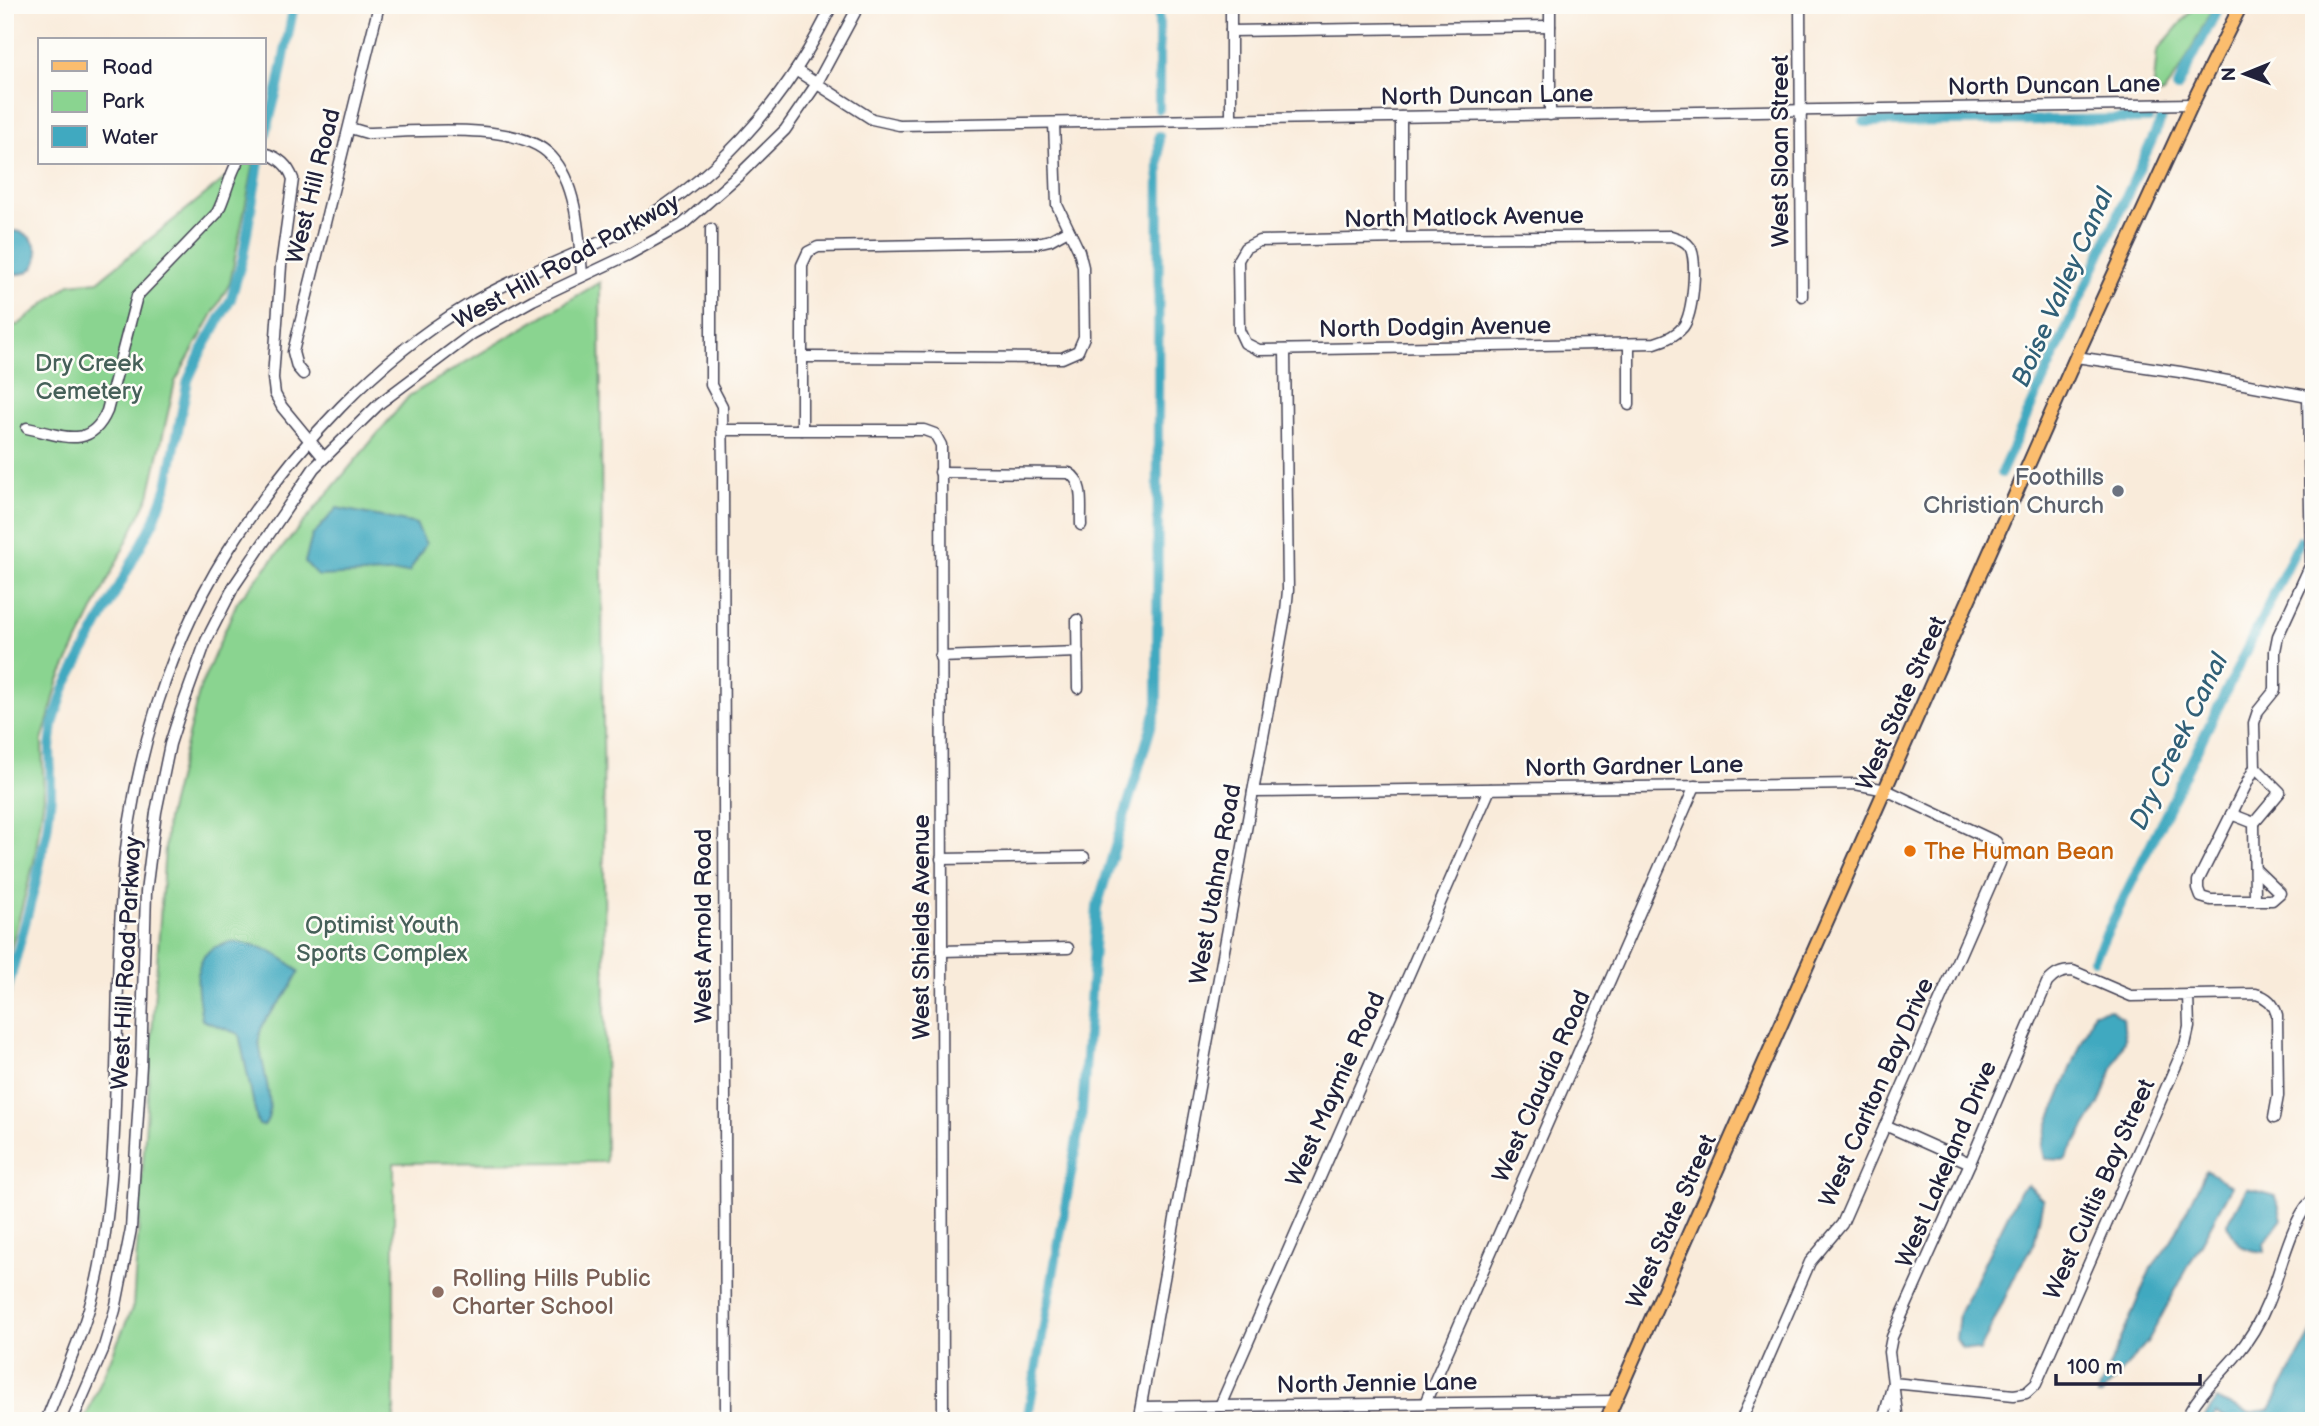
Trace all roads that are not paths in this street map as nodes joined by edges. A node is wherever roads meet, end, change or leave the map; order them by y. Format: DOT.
graph roads {
  1 [pos="379,5"];
  2 [pos="832,5"];
  3 [pos="859,5"];
  4 [pos="1231,5"];
  5 [pos="1550,5"];
  6 [pos="1800,5"];
  7 [pos="2241,5"];
  8 [pos="1550,26"];
  9 [pos="1231,31"];
  10 [pos="797,71"];
  11 [pos="816,85"];
  12 [pos="2192,104"];
  13 [pos="1800,111"];
  14 [pos="1550,115"];
  15 [pos="1401,117"];
  16 [pos="1231,120"];
  17 [pos="1054,123"];
  18 [pos="350,128"];
  19 [pos="266,154"];
  20 [pos="236,164"];
  21 [pos="711,229"];
  22 [pos="1068,230"];
  23 [pos="1401,238"];
  24 [pos="1684,241"];
  25 [pos="580,250"];
  26 [pos="582,275"];
  27 [pos="1802,296"];
  28 [pos="1245,343"];
  29 [pos="1629,345"];
  30 [pos="1285,350"];
  31 [pos="802,357"];
  32 [pos="2076,357"];
  33 [pos="303,374"];
  34 [pos="2311,397"];
  35 [pos="1629,405"];
  36 [pos="27,428"];
  37 [pos="722,430"];
  38 [pos="802,430"];
  39 [pos="309,440"];
  40 [pos="324,458"];
  41 [pos="940,472"];
  42 [pos="1081,525"];
  43 [pos="1077,620"];
  44 [pos="1078,652"];
  45 [pos="940,657"];
  46 [pos="1078,688"];
  47 [pos="2255,767"];
  48 [pos="1695,786"];
  49 [pos="1490,789"];
  50 [pos="1886,790"];
  51 [pos="1253,792"];
  52 [pos="2231,814"];
  53 [pos="2254,823"];
  54 [pos="2000,849"];
  55 [pos="1084,857"];
  56 [pos="941,859"];
  57 [pos="2255,869"];
  58 [pos="2255,899"];
  59 [pos="1068,948"];
  60 [pos="942,951"];
  61 [pos="2188,995"];
  62 [pos="2274,1118"];
  63 [pos="1885,1125"];
  64 [pos="1970,1163"];
  65 [pos="2314,1199"];
  66 [pos="1893,1383"];
  67 [pos="1615,1401"];
  68 [pos="1425,1403"];
  69 [pos="1220,1406"];
  70 [pos="1140,1407"];
  71 [pos="46,1421"];
  72 [pos="72,1421"];
  73 [pos="726,1421"];
  74 [pos="943,1421"];
  75 [pos="1138,1421"];
  76 [pos="1606,1421"];
  77 [pos="1741,1421"];
  78 [pos="1884,1421"];
  79 [pos="1898,1421"];
  80 [pos="2185,1421"];
  1 -- 18 [label="street, West Hill Road"];
  2 -- 10 [label="street, West Hill Road Parkway"];
  3 -- 11 [label="street, West Hill Road Parkway"];
  4 -- 9 [label="street"];
  5 -- 8 [label="street"];
  6 -- 13 [label="street, West Sloan Street"];
  7 -- 12 [label="main road, West State Street"];
  8 -- 9 [label="street"];
  8 -- 14 [label="street"];
  9 -- 16 [label="street"];
  10 -- 11 [label="street, North Duncan Lane"];
  10 -- 25 [label="street, West Hill Road Parkway"];
  11 -- 17 [label="street, North Duncan Lane"];
  11 -- 26 [label="street, West Hill Road Parkway"];
  12 -- 13 [label="street, North Duncan Lane"];
  12 -- 32 [label="main road, West State Street"];
  13 -- 14 [label="street, North Duncan Lane"];
  13 -- 27 [label="street, West Sloan Street"];
  14 -- 15 [label="street, North Duncan Lane"];
  15 -- 16 [label="street, North Duncan Lane"];
  15 -- 23 [label="street"];
  16 -- 17 [label="street, North Duncan Lane"];
  17 -- 22 [label="street"];
  18 -- 25 [label="street"];
  18 -- 33 [label="street, West Hill Road"];
  19 -- 39 [label="street"];
  20 -- 36 [label="street"];
  21 -- 37 [label="street, West Arnold Road"];
  22 -- 31 [label="street"];
  22 -- 31 [label="street"];
  23 -- 24 [label="street, North Matlock Avenue"];
  23 -- 28 [label="street, North Matlock Avenue"];
  24 -- 29 [label="street, North Dodgin Avenue"];
  25 -- 26 [label="street"];
  25 -- 39 [label="street, West Hill Road Parkway"];
  26 -- 40 [label="street, West Hill Road Parkway"];
  28 -- 30 [label="street, North Dodgin Avenue"];
  29 -- 30 [label="street, North Dodgin Avenue"];
  29 -- 35 [label="street"];
  30 -- 51 [label="street, West Utahna Road"];
  31 -- 38 [label="street"];
  32 -- 34 [label="street"];
  32 -- 50 [label="main road, West State Street"];
  34 -- 47 [label="street"];
  37 -- 38 [label="street"];
  37 -- 73 [label="street, West Arnold Road"];
  38 -- 41 [label="street, West Shields Avenue"];
  39 -- 40 [label="street"];
  39 -- 71 [label="street, West Hill Road Parkway"];
  40 -- 72 [label="street, West Hill Road Parkway"];
  41 -- 42 [label="street"];
  41 -- 45 [label="street, West Shields Avenue"];
  43 -- 44 [label="street"];
  44 -- 45 [label="street"];
  44 -- 46 [label="street"];
  45 -- 56 [label="street, West Shields Avenue"];
  47 -- 52 [label="street"];
  47 -- 53 [label="street"];
  48 -- 49 [label="street, North Gardner Lane"];
  48 -- 50 [label="street, North Gardner Lane"];
  48 -- 68 [label="street, West Claudia Road"];
  49 -- 51 [label="street, North Gardner Lane"];
  49 -- 69 [label="street, West Maymie Road"];
  50 -- 54 [label="street, North Gardner Lane"];
  50 -- 67 [label="main road, West State Street"];
  51 -- 70 [label="street, West Utahna Road"];
  52 -- 53 [label="street"];
  52 -- 58 [label="street"];
  53 -- 57 [label="street"];
  54 -- 63 [label="street, West Carlton Bay Drive"];
  55 -- 56 [label="street"];
  56 -- 60 [label="street, West Shields Avenue"];
  57 -- 58 [label="street"];
  57 -- 58 [label="street"];
  59 -- 60 [label="street"];
  60 -- 74 [label="street, West Shields Avenue"];
  61 -- 62 [label="street"];
  61 -- 64 [label="street, West Lakeland Drive"];
  61 -- 66 [label="street, West Cultis Bay Street"];
  63 -- 64 [label="street"];
  63 -- 77 [label="street, West Carlton Bay Drive"];
  64 -- 66 [label="street, West Lakeland Drive"];
  65 -- 80 [label="street"];
  66 -- 78 [label="street, West Lakeland Drive"];
  66 -- 79 [label="street, West Lakeland Drive"];
  67 -- 68 [label="street, North Jennie Lane"];
  67 -- 76 [label="main road, West State Street"];
  68 -- 69 [label="street, North Jennie Lane"];
  69 -- 70 [label="street, North Jennie Lane"];
  70 -- 75 [label="street, West Utahna Road"];
}
